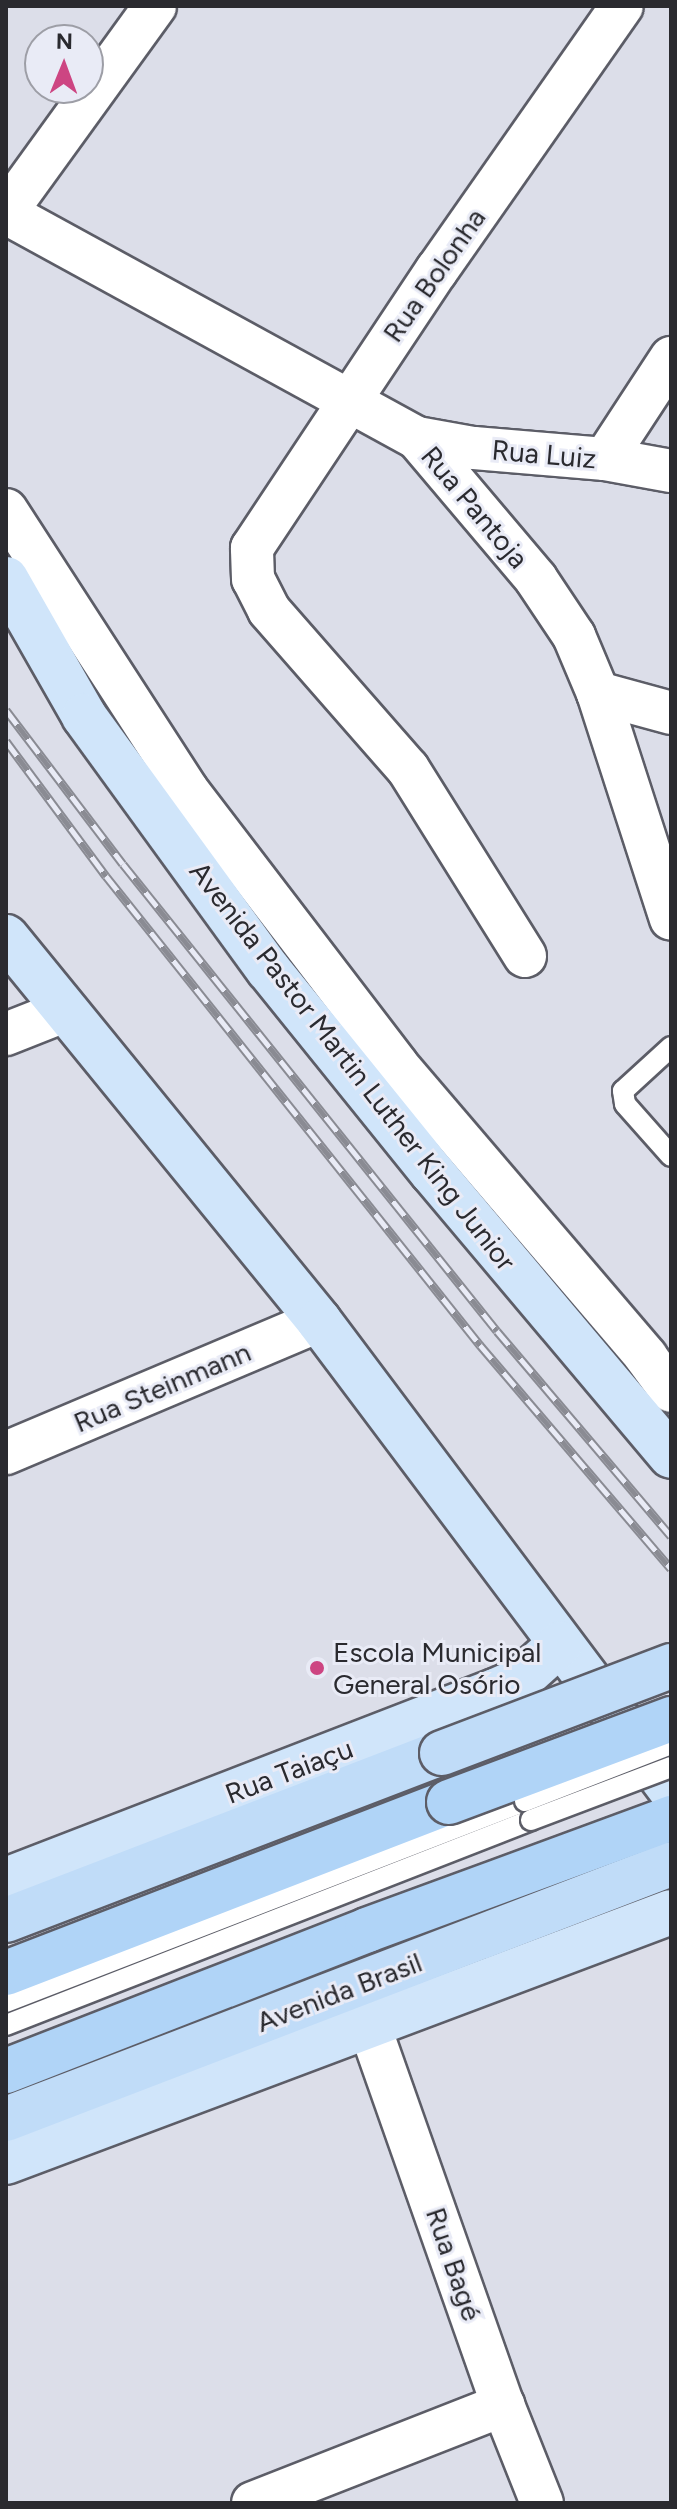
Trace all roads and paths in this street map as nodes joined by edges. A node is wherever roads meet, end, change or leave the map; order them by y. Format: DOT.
graph roads {
  1 [pos="155,6"];
  2 [pos="622,6"];
  3 [pos="6,213"];
  4 [pos="671,358"];
  5 [pos="347,402"];
  6 [pos="417,438"];
  7 [pos="605,459"];
  8 [pos="671,471"];
  9 [pos="6,510"];
  10 [pos="6,579"];
  11 [pos="598,693"];
  12 [pos="671,713"];
  13 [pos="671,919"];
  14 [pos="6,937"];
  15 [pos="525,956"];
  16 [pos="64,1011"];
  17 [pos="6,1034"];
  18 [pos="671,1047"];
  19 [pos="671,1156"];
  20 [pos="319,1321"];
  21 [pos="671,1391"];
  22 [pos="6,1453"];
  23 [pos="671,1456"];
  24 [pos="560,1644"];
  25 [pos="671,1666"];
  26 [pos="671,1719"];
  27 [pos="671,1744"];
  28 [pos="671,1767"];
  29 [pos="671,1790"];
  30 [pos="528,1810"];
  31 [pos="671,1818"];
  32 [pos="671,1864"];
  33 [pos="6,1880"];
  34 [pos="671,1912"];
  35 [pos="6,1920"];
  36 [pos="6,1973"];
  37 [pos="6,2002"];
  38 [pos="6,2025"];
  39 [pos="369,2025"];
  40 [pos="6,2071"];
  41 [pos="6,2119"];
  42 [pos="6,2162"];
  43 [pos="503,2405"];
  44 [pos="253,2503"];
  45 [pos="542,2503"];
  1 -- 3 [label="street"];
  2 -- 5 [label="street, Rua Bolonha"];
  3 -- 5 [label="street, Rua Pantoja"];
  4 -- 7 [label="street"];
  5 -- 6 [label="street, Rua Pantoja"];
  5 -- 15 [label="street, Rua Bolonha"];
  6 -- 7 [label="street, Rua Luiz"];
  6 -- 11 [label="street, Rua Pantoja"];
  7 -- 8 [label="street, Rua Luiz"];
  9 -- 21 [label="street"];
  10 -- 23 [label="main road, Avenida Pastor Martin Luther King Junior"];
  11 -- 12 [label="street"];
  11 -- 13 [label="street, Rua Pantoja"];
  14 -- 16 [label="main road"];
  16 -- 17 [label="street"];
  16 -- 20 [label="main road"];
  18 -- 19 [label="lane"];
  20 -- 22 [label="street, Rua Steinmann"];
  20 -- 24 [label="main road"];
  24 -- 29 [label="main road"];
  24 -- 33 [label="main road, Rua Taiaçu"];
  25 -- 35 [label="highway, bridge"];
  26 -- 36 [label="highway, bridge"];
  27 -- 30 [label="lane, bridge"];
  28 -- 30 [label="lane, bridge"];
  30 -- 37 [label="lane"];
  30 -- 38 [label="lane"];
  31 -- 40 [label="highway, Avenida Brasil"];
  32 -- 41 [label="highway, Avenida Brasil"];
  34 -- 39 [label="main road, Avenida Brasil"];
  39 -- 42 [label="main road, Avenida Brasil"];
  39 -- 43 [label="street, Rua Bagé"];
  43 -- 44 [label="street"];
  43 -- 45 [label="street, Rua Bagé"];
}
